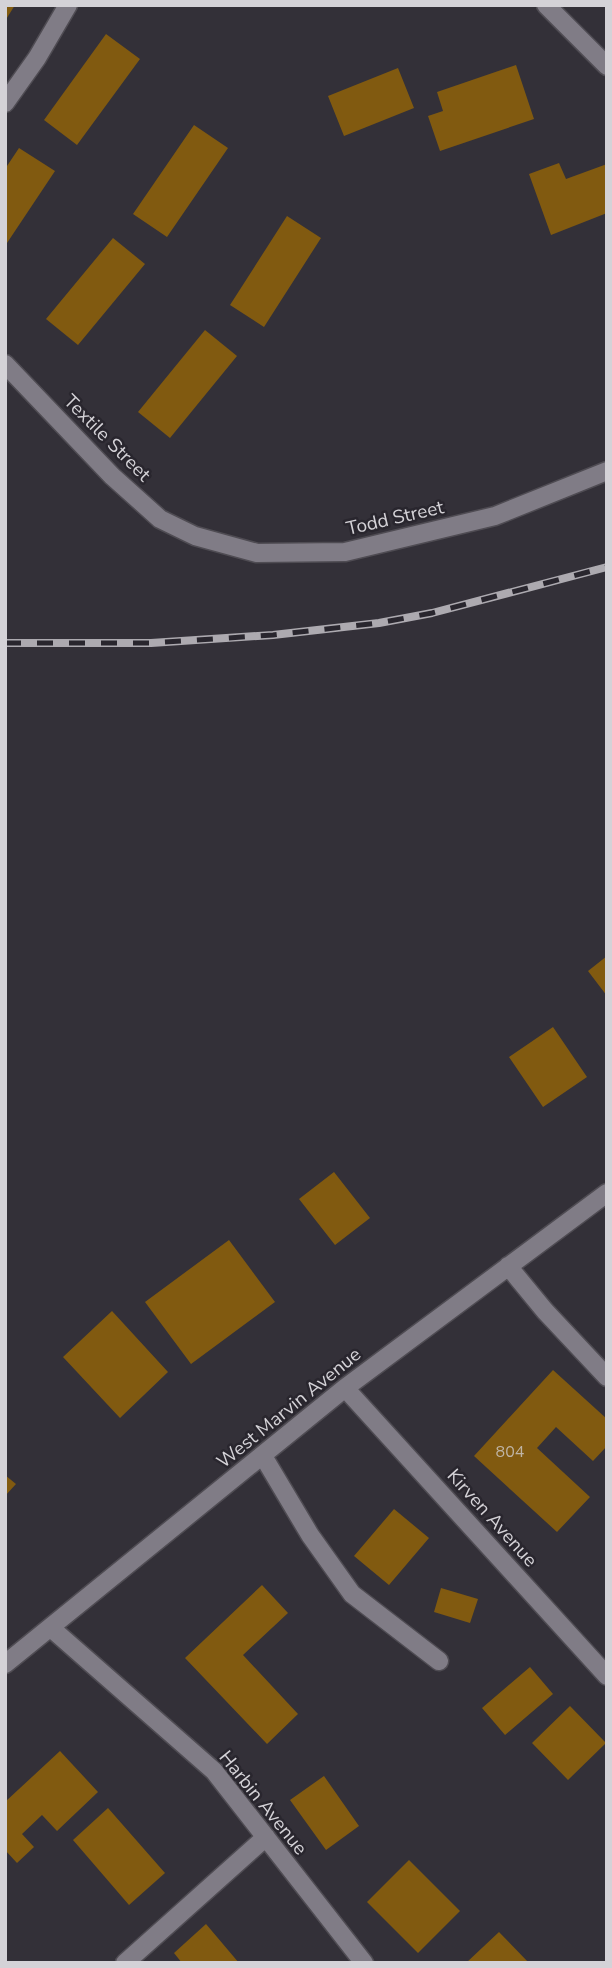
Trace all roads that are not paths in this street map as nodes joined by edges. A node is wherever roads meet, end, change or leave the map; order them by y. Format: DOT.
graph roads {
  1 [pos="68,5"];
  2 [pos="546,5"];
  3 [pos="607,66"];
  4 [pos="5,103"];
  5 [pos="5,364"];
  6 [pos="607,471"];
  7 [pos="187,533"];
  8 [pos="607,1193"];
  9 [pos="508,1266"];
  10 [pos="607,1377"];
  11 [pos="345,1388"];
  12 [pos="262,1456"];
  13 [pos="51,1628"];
  14 [pos="439,1661"];
  15 [pos="5,1664"];
  16 [pos="607,1676"];
  17 [pos="266,1837"];
  18 [pos="125,1963"];
  19 [pos="364,1963"];
  1 -- 4 [label="street"];
  2 -- 3 [label="street"];
  5 -- 7 [label="street, Textile Street"];
  6 -- 7 [label="street, Todd Street"];
  8 -- 9 [label="street, West Marvin Avenue"];
  9 -- 10 [label="street"];
  9 -- 11 [label="street, West Marvin Avenue"];
  11 -- 12 [label="street, West Marvin Avenue"];
  11 -- 16 [label="street, Kirven Avenue"];
  12 -- 13 [label="street, West Marvin Avenue"];
  12 -- 14 [label="street"];
  13 -- 15 [label="street, West Marvin Avenue"];
  13 -- 17 [label="street, Harbin Avenue"];
  17 -- 18 [label="street"];
  17 -- 19 [label="street, Harbin Avenue"];
}
